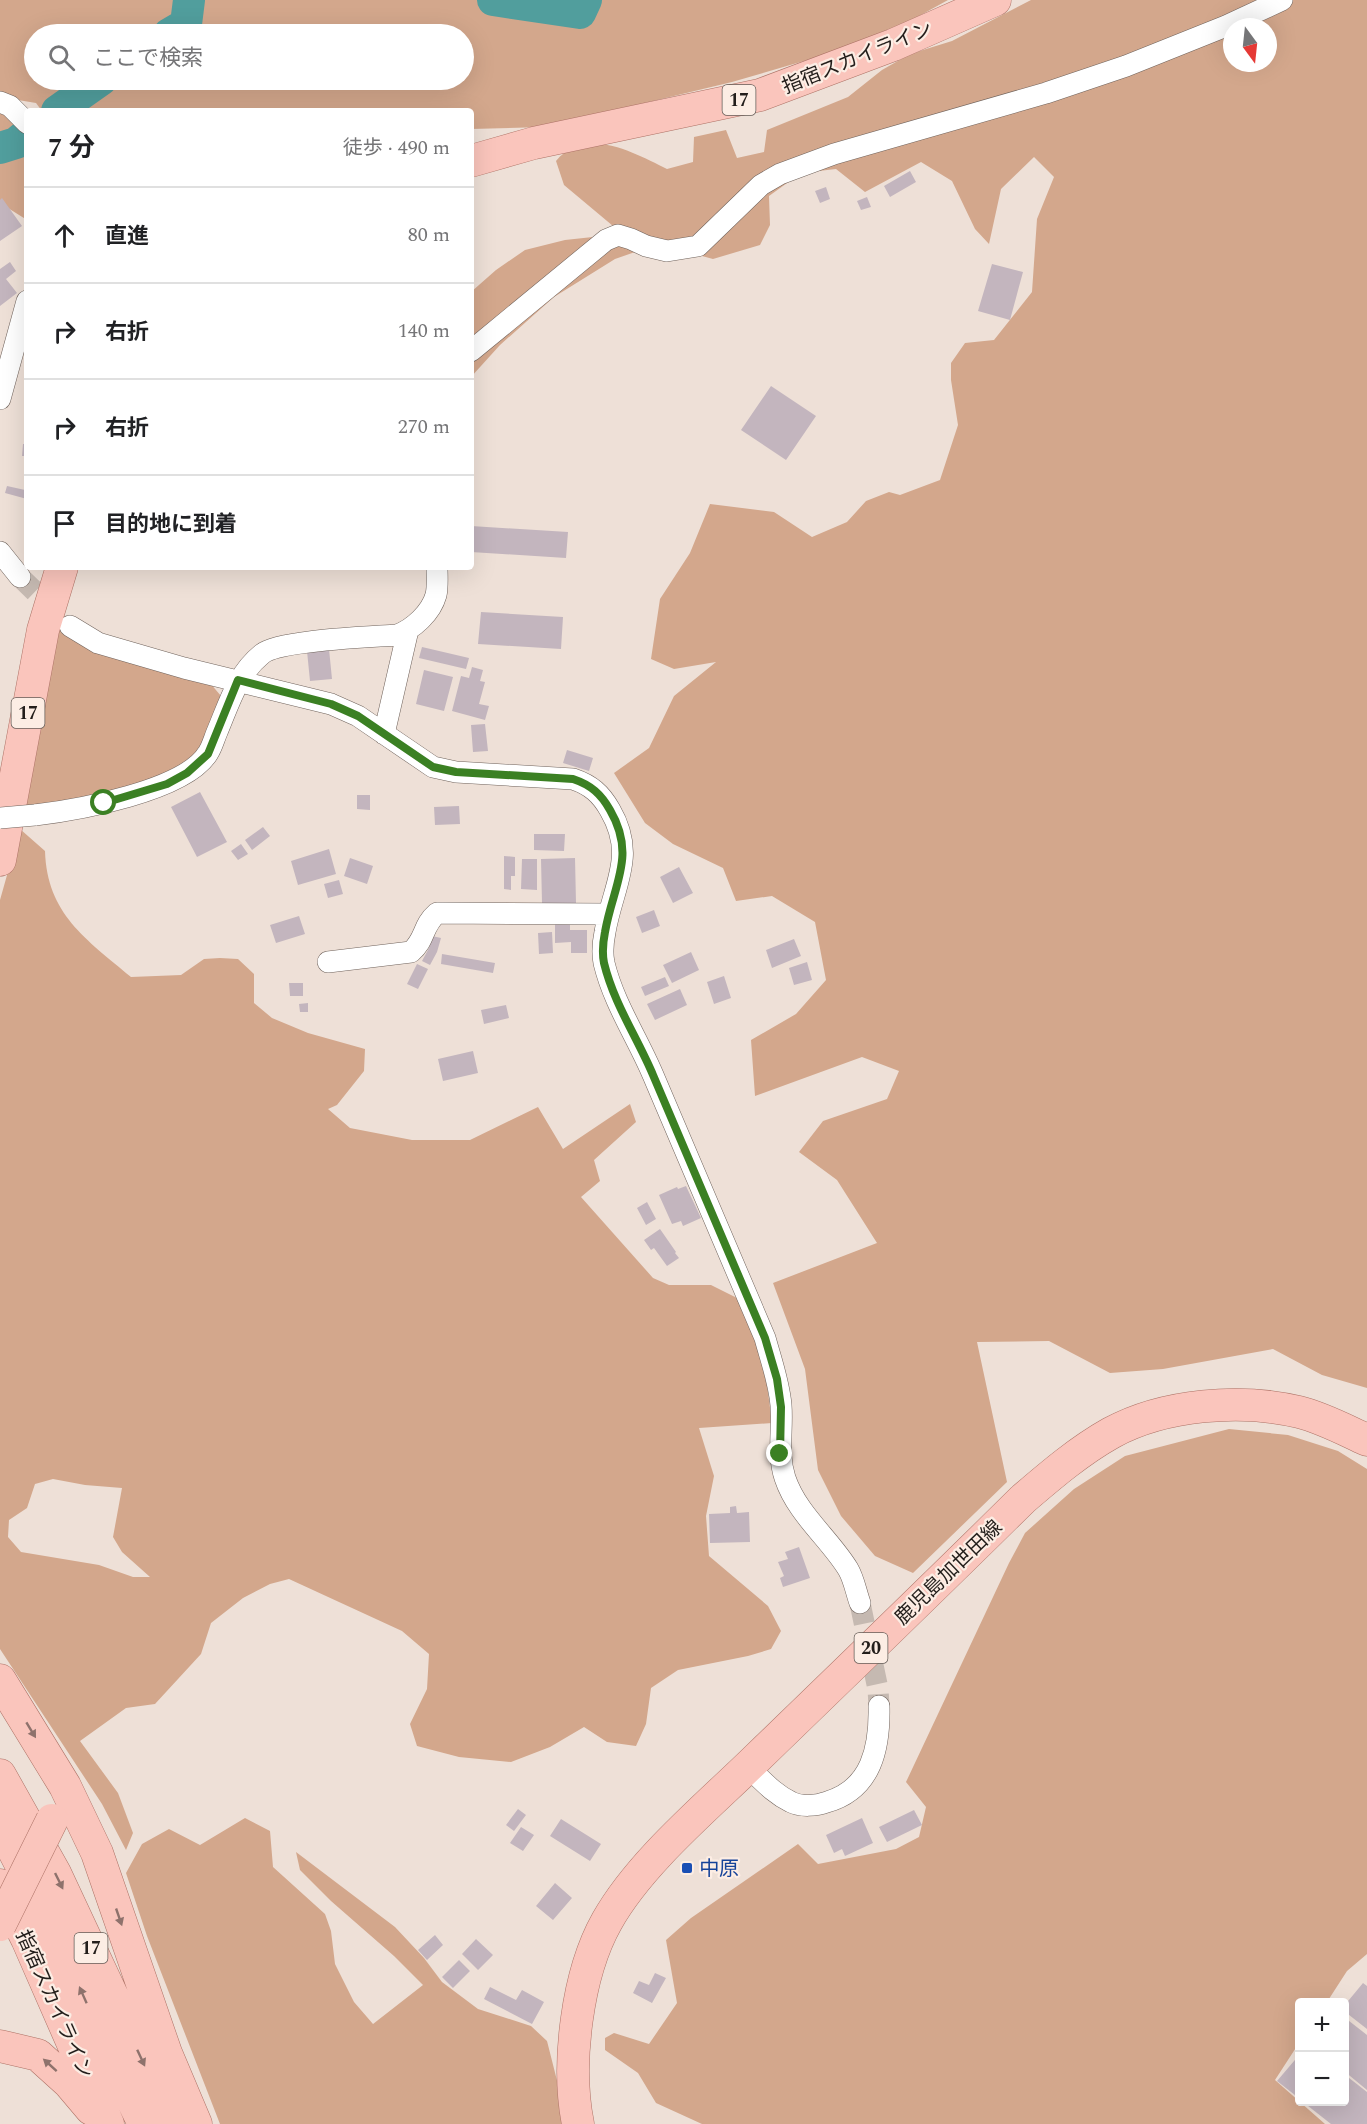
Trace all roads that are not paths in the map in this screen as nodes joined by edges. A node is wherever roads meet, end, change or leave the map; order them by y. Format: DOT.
graph roads {
  1 [pos="995,0"];
  2 [pos="1282,0"];
  3 [pos="0,102"];
  4 [pos="24,120"];
  5 [pos="474,160"];
  6 [pos="24,312"];
  7 [pos="474,349"];
  8 [pos="0,399"];
  9 [pos="0,552"];
  10 [pos="61,570"];
  11 [pos="437,570"];
  12 [pos="20,577"];
  13 [pos="70,626"];
  14 [pos="408,630"];
  15 [pos="238,680"];
  16 [pos="384,734"];
  17 [pos="0,818"];
  18 [pos="0,860"];
  19 [pos="608,914"];
  20 [pos="328,962"];
  21 [pos="1367,1440"];
  22 [pos="860,1604"];
  23 [pos="0,1680"];
  24 [pos="879,1706"];
  25 [pos="748,1767"];
  26 [pos="0,1775"];
  27 [pos="54,1803"];
  28 [pos="0,1824"];
  29 [pos="0,1885"];
  30 [pos="0,1891"];
  31 [pos="0,1925"];
  32 [pos="0,2046"];
  33 [pos="579,2122"];
  34 [pos="105,2124"];
  35 [pos="144,2124"];
  36 [pos="175,2124"];
  37 [pos="196,2124"];
  1 -- 5 [label="main road, 指宿スカイライン / 17"];
  2 -- 7 [label="street"];
  3 -- 4 [label="street"];
  6 -- 8 [label="street"];
  9 -- 12 [label="street"];
  10 -- 18 [label="main road, 17"];
  11 -- 14 [label="street"];
  13 -- 15 [label="street"];
  14 -- 15 [label="street"];
  14 -- 16 [label="street"];
  15 -- 16 [label="street"];
  15 -- 17 [label="street, bridge"];
  16 -- 19 [label="street"];
  19 -- 20 [label="street"];
  19 -- 22 [label="street"];
  21 -- 25 [label="main road, 鹿児島加世田線 / 20"];
  23 -- 27 [label="main road, one-way"];
  24 -- 25 [label="street"];
  25 -- 33 [label="main road, 鹿児島加世田線 / 20"];
  26 -- 36 [label="main road, 17, one-way"];
  27 -- 30 [label="main road"];
  27 -- 31 [label="main road, bridge"];
  27 -- 37 [label="main road, one-way"];
  35 -- 28 [label="main road, 指宿スカイライン / 17, one-way"];
  29 -- 34 [label="main road, 指宿スカイライン"];
  34 -- 32 [label="main road, one-way"];
}
